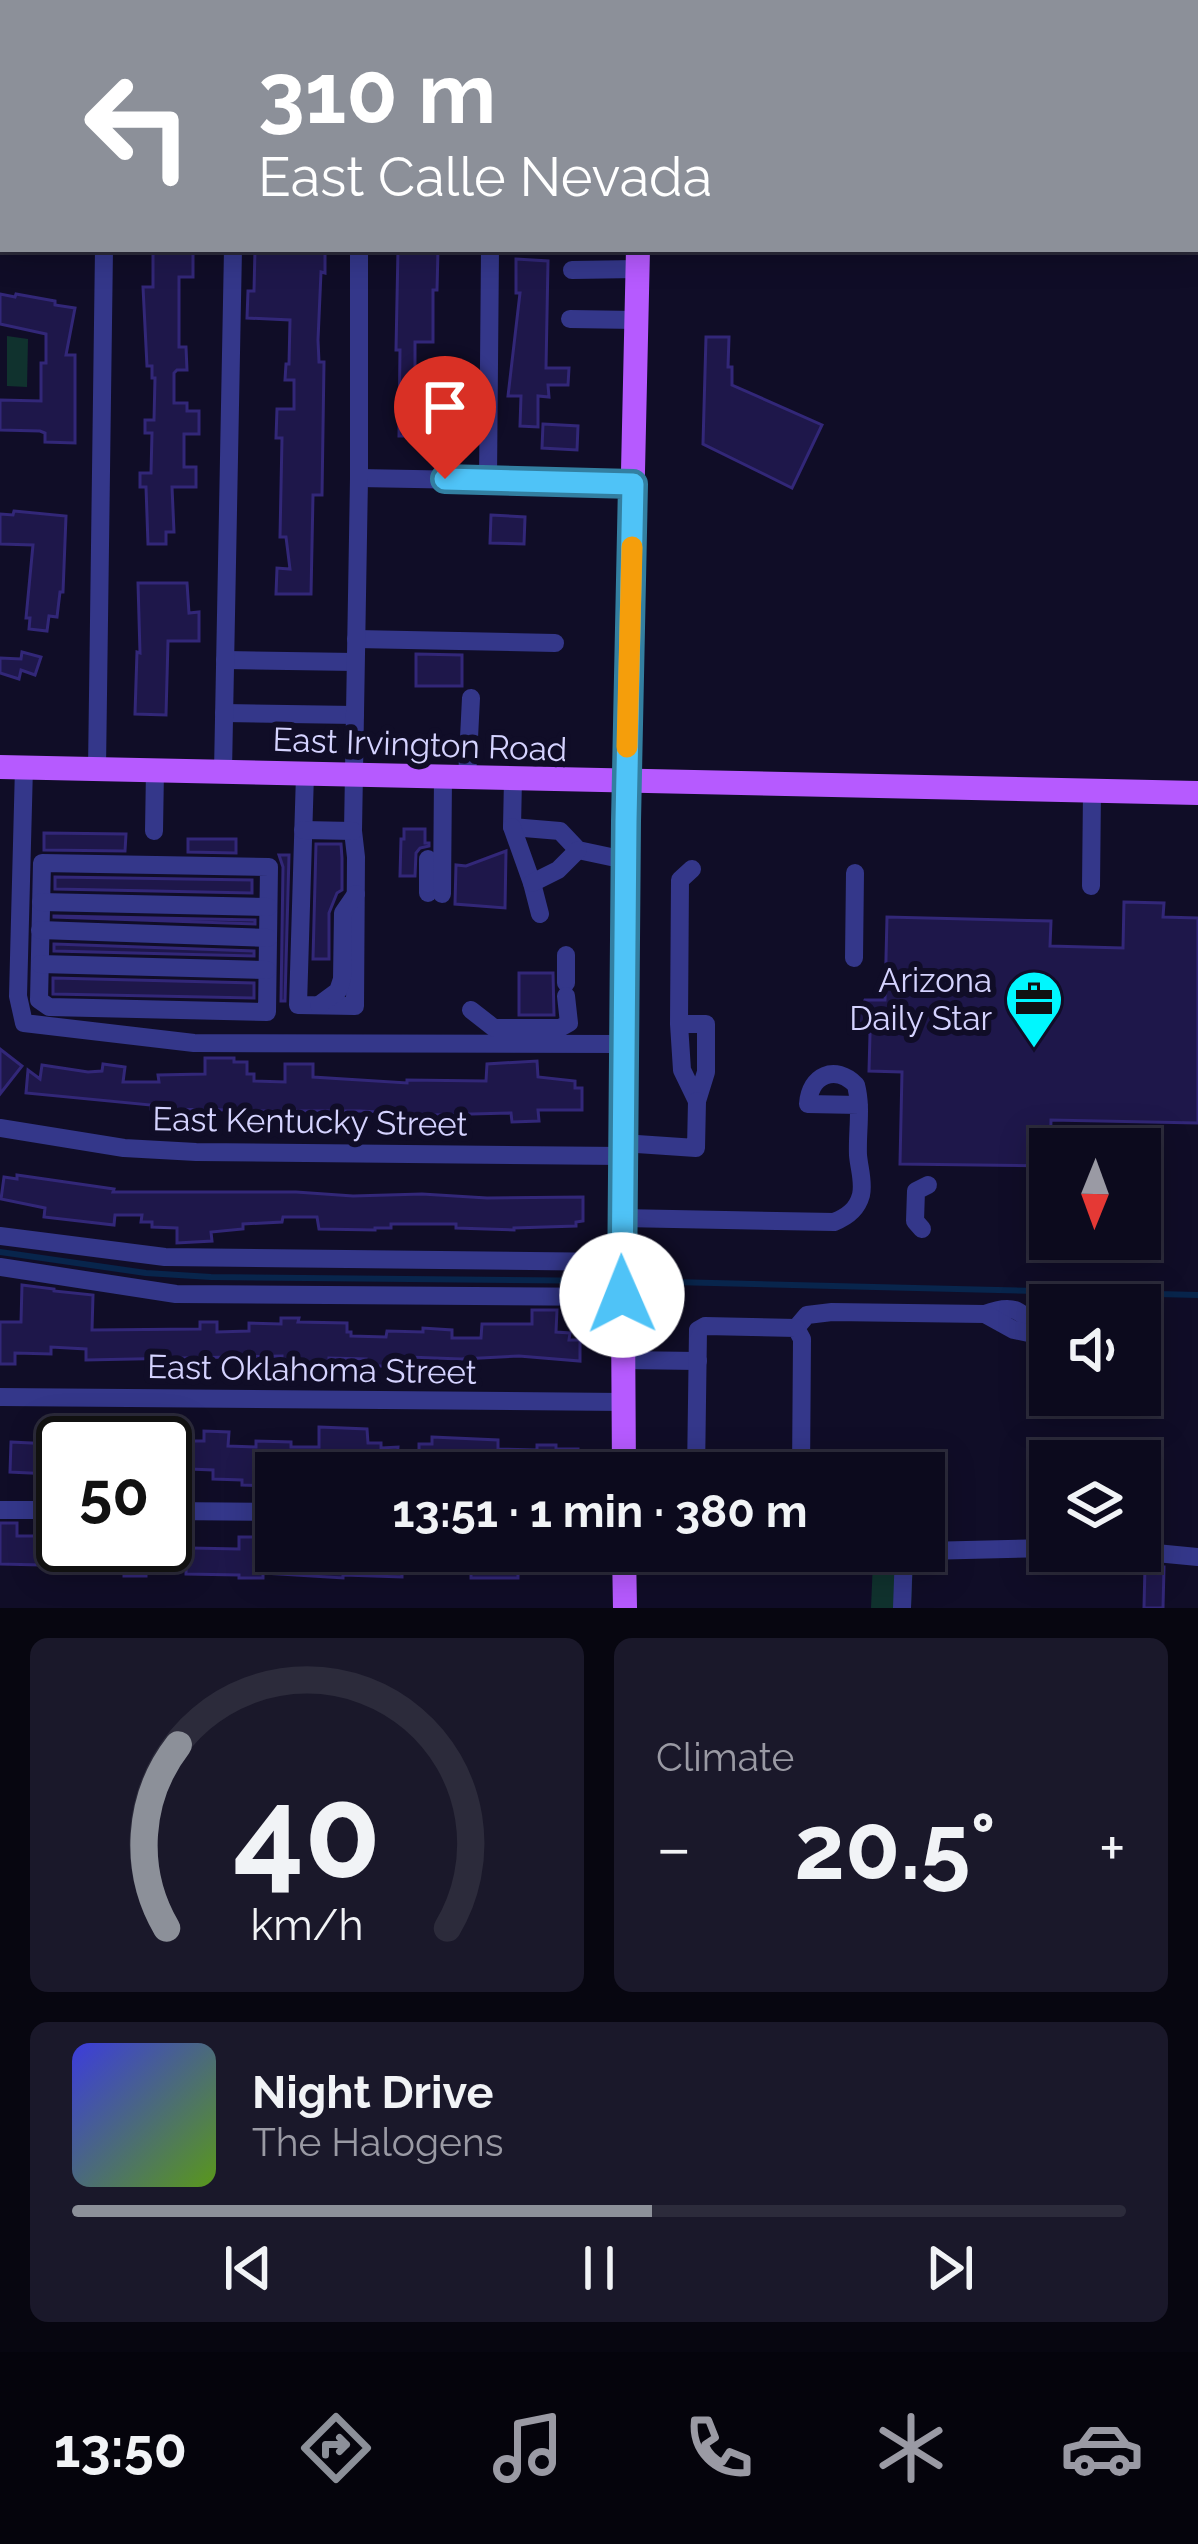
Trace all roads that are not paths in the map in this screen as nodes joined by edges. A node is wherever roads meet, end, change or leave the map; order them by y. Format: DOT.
graph roads {
  1 [pos="104,252"];
  2 [pos="232,252"];
  3 [pos="359,252"];
  4 [pos="490,252"];
  5 [pos="638,259"];
  6 [pos="572,270"];
  7 [pos="570,320"];
  8 [pos="637,320"];
  9 [pos="359,478"];
  10 [pos="488,480"];
  11 [pos="633,484"];
  12 [pos="356,639"];
  13 [pos="555,643"];
  14 [pos="225,660"];
  15 [pos="356,662"];
  16 [pos="471,698"];
  17 [pos="224,713"];
  18 [pos="355,715"];
  19 [pos="12,767"];
  20 [pos="97,769"];
  21 [pos="155,770"];
  22 [pos="224,772"];
  23 [pos="305,774"];
  24 [pos="354,775"];
  25 [pos="455,778"];
  26 [pos="513,779"];
  27 [pos="626,782"];
  28 [pos="1092,791"];
  29 [pos="1198,793"];
  30 [pos="512,827"];
  31 [pos="303,830"];
  32 [pos="154,831"];
  33 [pos="352,831"];
  34 [pos="578,850"];
  35 [pos="428,859"];
  36 [pos="625,860"];
  37 [pos="692,869"];
  38 [pos="855,873"];
  39 [pos="532,883"];
  40 [pos="1091,886"];
  41 [pos="41,902"];
  42 [pos="268,907"];
  43 [pos="540,914"];
  44 [pos="40,930"];
  45 [pos="268,938"];
  46 [pos="566,956"];
  47 [pos="854,958"];
  48 [pos="40,964"];
  49 [pos="267,970"];
  50 [pos="471,1010"];
  51 [pos="679,1024"];
  52 [pos="623,1044"];
  53 [pos="697,1101"];
  54 [pos="859,1105"];
  55 [pos="0,1128"];
  56 [pos="622,1149"];
  57 [pos="928,1185"];
  58 [pos="621,1218"];
  59 [pos="922,1229"];
  60 [pos="0,1236"];
  61 [pos="622,1266"];
  62 [pos="0,1268"];
  63 [pos="622,1296"];
  64 [pos="985,1314"];
  65 [pos="796,1328"];
  66 [pos="623,1360"];
  67 [pos="698,1361"];
  68 [pos="0,1396"];
  69 [pos="624,1402"];
  70 [pos="624,1452"];
  71 [pos="696,1452"];
  72 [pos="802,1452"];
  73 [pos="0,1510"];
  74 [pos="36,1510"];
  75 [pos="192,1511"];
  76 [pos="255,1512"];
  77 [pos="1029,1548"];
  78 [pos="945,1550"];
  79 [pos="1161,1553"];
  80 [pos="1198,1557"];
  81 [pos="624,1572"];
  82 [pos="903,1572"];
  83 [pos="625,1608"];
  84 [pos="902,1608"];
  1 -- 20 [label="street"];
  2 -- 14 [label="street"];
  3 -- 9 [label="street"];
  4 -- 10 [label="street"];
  5 -- 6 [label="street"];
  5 -- 8 [label="main road"];
  7 -- 8 [label="street"];
  8 -- 11 [label="main road"];
  9 -- 10 [label="street"];
  9 -- 12 [label="street"];
  10 -- 11 [label="street"];
  11 -- 27 [label="main road"];
  12 -- 13 [label="street"];
  12 -- 15 [label="street"];
  14 -- 15 [label="street"];
  14 -- 17 [label="street"];
  15 -- 18 [label="street"];
  16 -- 25 [label="street"];
  17 -- 18 [label="street"];
  17 -- 22 [label="street"];
  18 -- 24 [label="street"];
  19 -- 20 [label="main road, East Irvington Road"];
  19 -- 52 [label="street"];
  20 -- 21 [label="main road, East Irvington Road"];
  21 -- 22 [label="main road, East Irvington Road"];
  21 -- 32 [label="street"];
  22 -- 23 [label="main road, East Irvington Road"];
  23 -- 24 [label="main road, East Irvington Road"];
  23 -- 31 [label="street"];
  24 -- 25 [label="main road, East Irvington Road"];
  24 -- 33 [label="street"];
  25 -- 26 [label="main road, East Irvington Road"];
  25 -- 35 [label="street"];
  26 -- 27 [label="main road, East Irvington Road"];
  26 -- 30 [label="street"];
  27 -- 28 [label="main road, East Irvington Road"];
  27 -- 36 [label="main road"];
  28 -- 29 [label="main road, East Irvington Road"];
  28 -- 40 [label="street"];
  30 -- 34 [label="street"];
  30 -- 39 [label="street"];
  31 -- 33 [label="street"];
  31 -- 33 [label="street"];
  34 -- 36 [label="street"];
  34 -- 39 [label="street"];
  36 -- 52 [label="main road"];
  37 -- 51 [label="street"];
  38 -- 47 [label="street"];
  39 -- 43 [label="street"];
  41 -- 42 [label="street"];
  41 -- 42 [label="street"];
  41 -- 44 [label="street"];
  42 -- 45 [label="street"];
  44 -- 45 [label="street"];
  44 -- 48 [label="street"];
  45 -- 49 [label="street"];
  46 -- 50 [label="street"];
  48 -- 49 [label="street"];
  48 -- 49 [label="street"];
  51 -- 53 [label="street"];
  51 -- 53 [label="street"];
  52 -- 56 [label="main road"];
  53 -- 56 [label="street, East Kentucky Street"];
  54 -- 54 [label="street"];
  54 -- 58 [label="street"];
  55 -- 56 [label="street, East Kentucky Street"];
  56 -- 58 [label="main road"];
  57 -- 59 [label="street"];
  58 -- 61 [label="main road"];
  60 -- 61 [label="street"];
  61 -- 63 [label="main road"];
  62 -- 63 [label="street"];
  63 -- 66 [label="main road"];
  64 -- 65 [label="street"];
  65 -- 67 [label="street"];
  65 -- 72 [label="street"];
  66 -- 67 [label="street"];
  66 -- 69 [label="main road"];
  67 -- 71 [label="street"];
  68 -- 69 [label="street, East Oklahoma Street"];
  69 -- 70 [label="main road"];
  73 -- 74 [label="street"];
  75 -- 76 [label="street"];
  77 -- 78 [label="street"];
  79 -- 80 [label="street"];
  81 -- 83 [label="main road"];
  82 -- 84 [label="street"];
}
